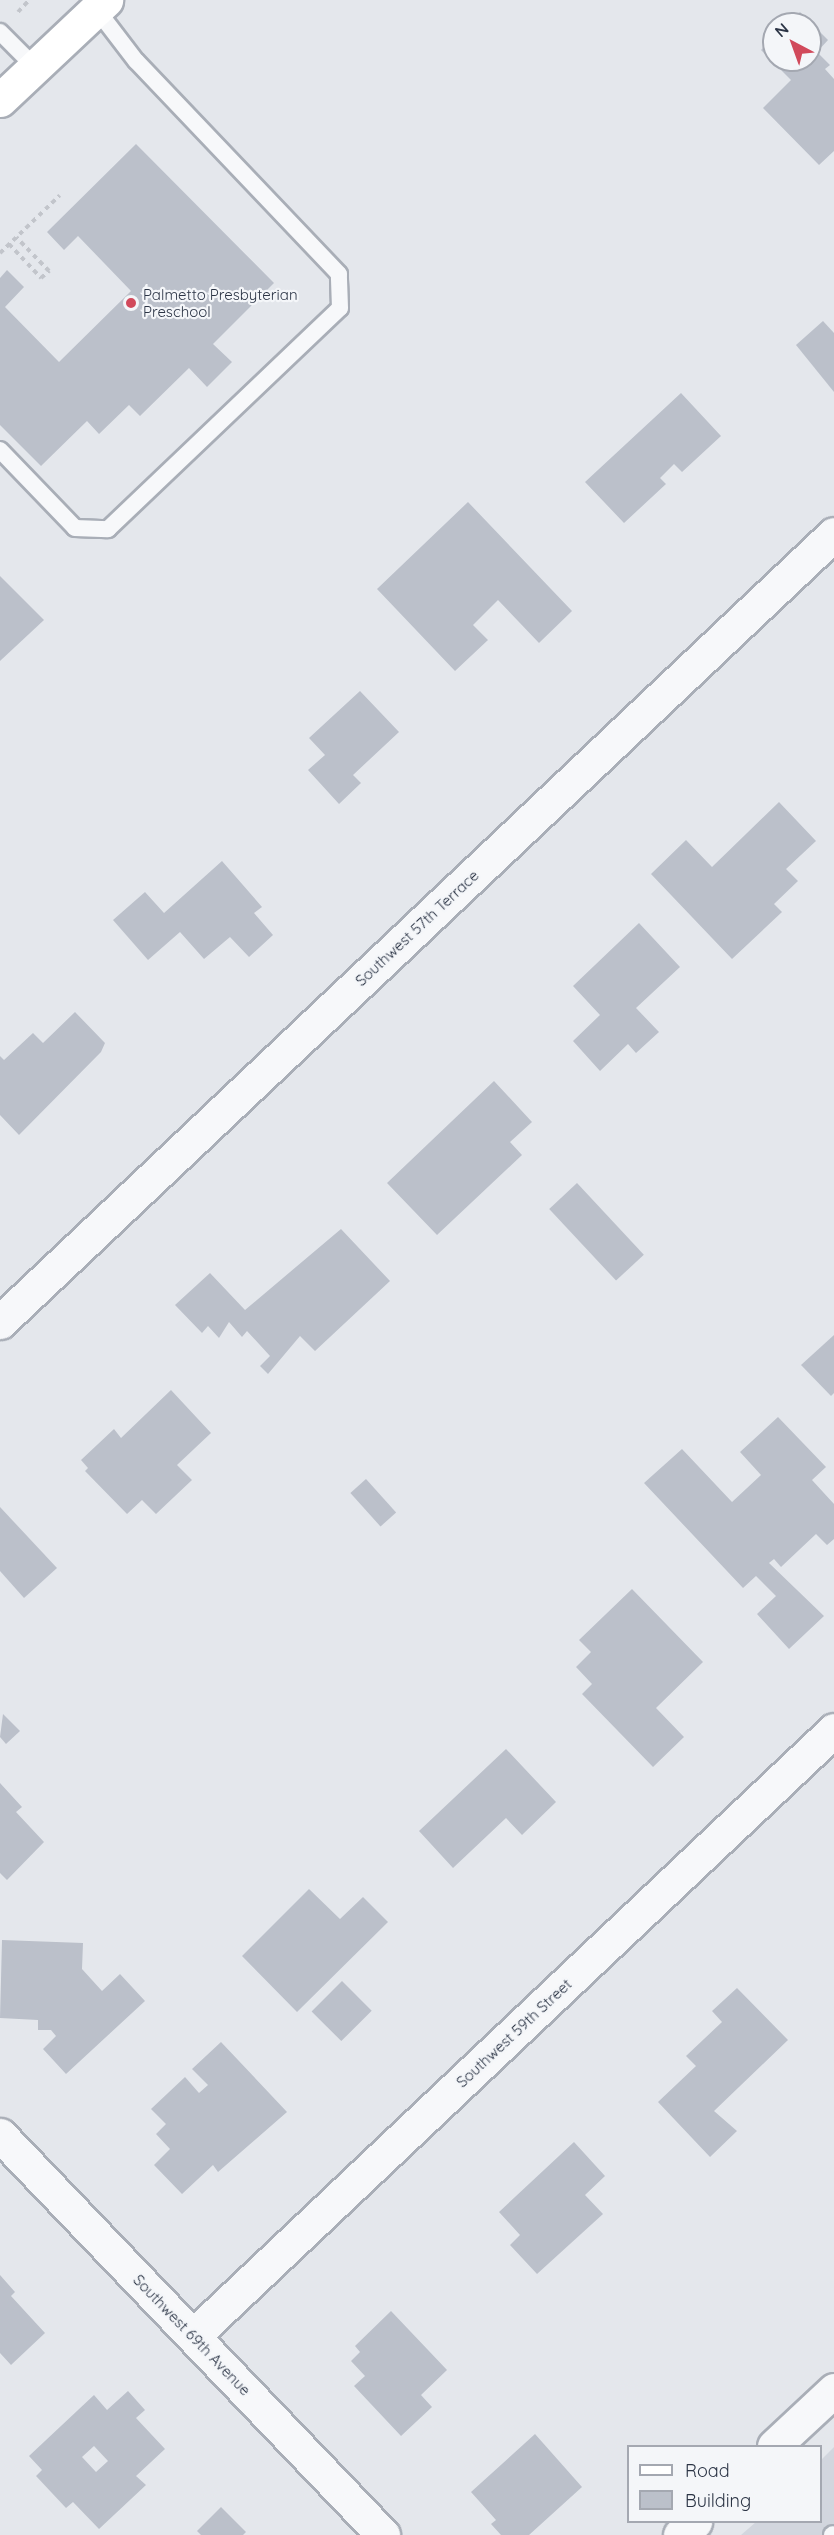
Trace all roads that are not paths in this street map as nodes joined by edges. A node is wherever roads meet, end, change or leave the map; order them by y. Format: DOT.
graph roads {
  1 [pos="97,3"];
  2 [pos="0,32"];
  3 [pos="35,67"];
  4 [pos="0,100"];
  5 [pos="0,450"];
  6 [pos="834,534"];
  7 [pos="0,1322"];
  8 [pos="834,1730"];
  9 [pos="0,2134"];
  10 [pos="193,2336"];
  11 [pos="834,2390"];
  12 [pos="775,2445"];
  13 [pos="694,2523"];
  14 [pos="383,2535"];
  15 [pos="680,2535"];
  1 -- 3 [label="main road"];
  1 -- 5 [label="lane"];
  2 -- 3 [label="lane"];
  3 -- 4 [label="main road"];
  6 -- 7 [label="street, Southwest 57th Terrace"];
  8 -- 10 [label="street, Southwest 59th Street"];
  9 -- 10 [label="street, Southwest 69th Avenue"];
  10 -- 14 [label="street, Southwest 69th Avenue"];
  11 -- 12 [label="street"];
  13 -- 15 [label="street"];
}
